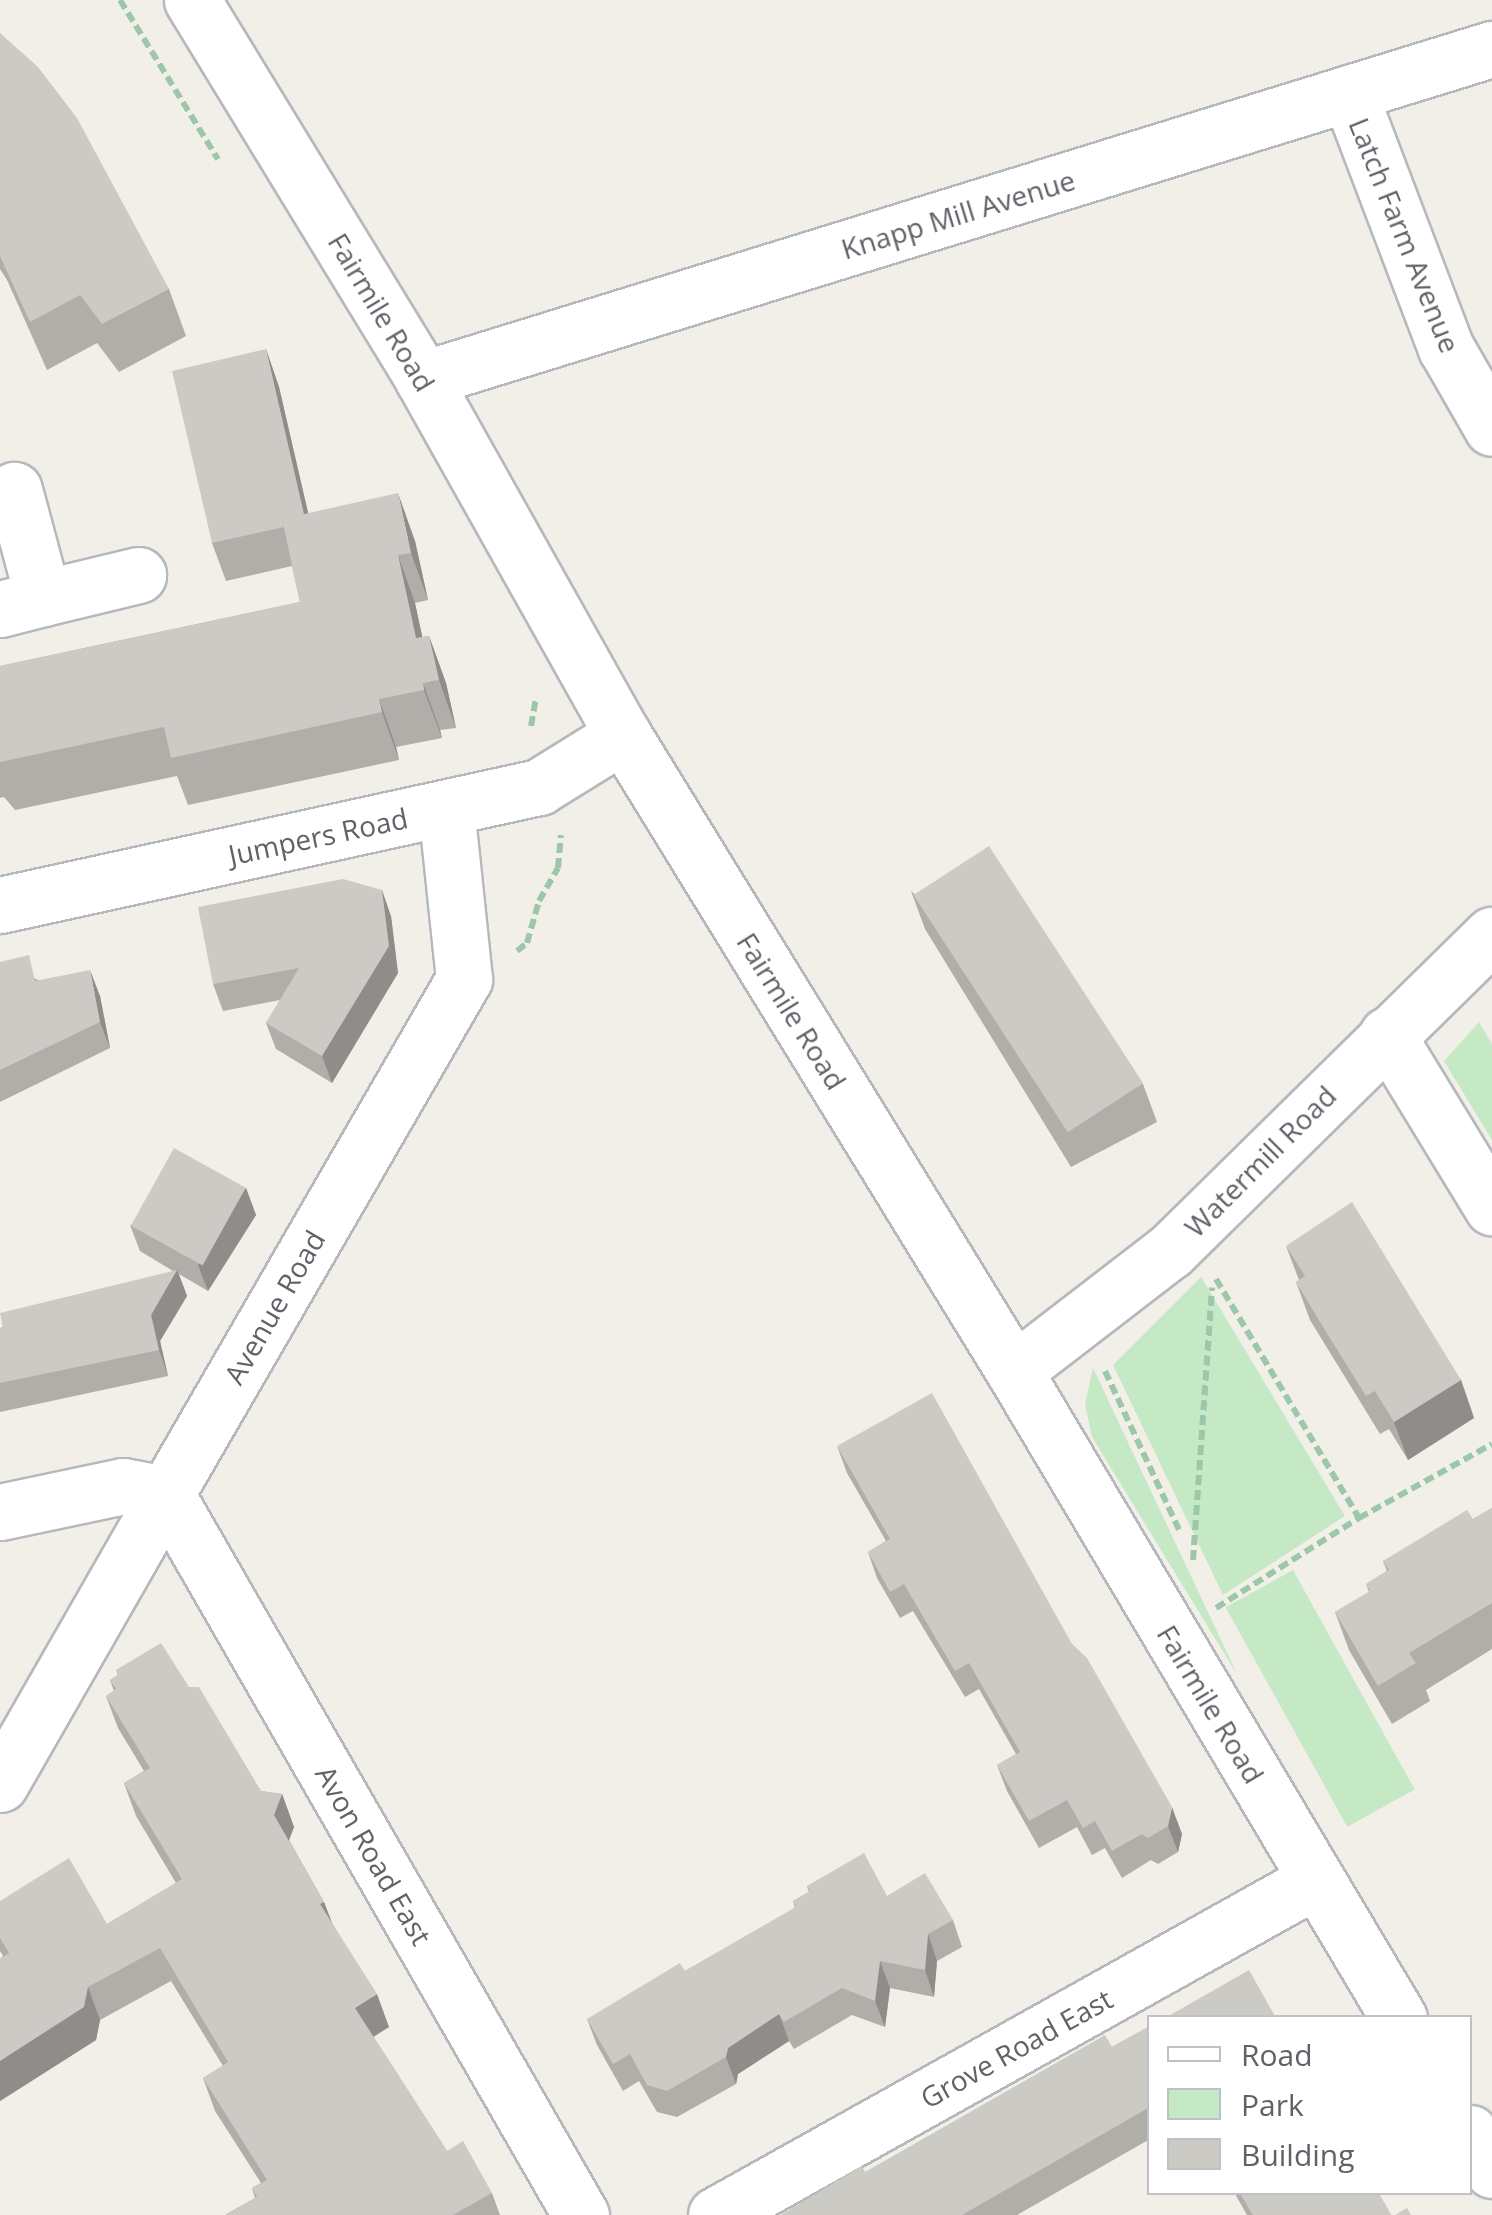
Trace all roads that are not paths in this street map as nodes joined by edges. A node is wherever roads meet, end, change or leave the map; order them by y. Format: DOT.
graph roads {
  1 [pos="192,0"];
  2 [pos="1492,50"];
  3 [pos="1349,93"];
  4 [pos="423,379"];
  5 [pos="1492,428"];
  6 [pos="14,490"];
  7 [pos="138,575"];
  8 [pos="21,604"];
  9 [pos="622,735"];
  10 [pos="446,809"];
  11 [pos="0,905"];
  12 [pos="1492,935"];
  13 [pos="1387,1034"];
  14 [pos="1492,1208"];
  15 [pos="1014,1372"];
  16 [pos="166,1494"];
  17 [pos="0,1512"];
  18 [pos="0,1784"];
  19 [pos="1316,1880"];
  20 [pos="1397,2015"];
  21 [pos="1472,2136"];
  22 [pos="1492,2170"];
  23 [pos="581,2215"];
  24 [pos="716,2215"];
  1 -- 4 [label="street, Fairmile Road"];
  2 -- 3 [label="street, Knapp Mill Avenue"];
  3 -- 4 [label="street, Knapp Mill Avenue"];
  3 -- 5 [label="street, Latch Farm Avenue"];
  4 -- 9 [label="street, Fairmile Road"];
  6 -- 8 [label="street"];
  7 -- 8 [label="street"];
  9 -- 10 [label="street, Jumpers Road"];
  9 -- 15 [label="street, Fairmile Road"];
  10 -- 11 [label="street, Jumpers Road"];
  10 -- 16 [label="street, Avenue Road"];
  12 -- 13 [label="street, Watermill Road"];
  13 -- 14 [label="street"];
  13 -- 15 [label="street, Watermill Road"];
  15 -- 19 [label="street, Fairmile Road"];
  16 -- 17 [label="street"];
  16 -- 18 [label="street, Avenue Road"];
  16 -- 23 [label="street, Avon Road East"];
  19 -- 20 [label="street, Fairmile Road"];
  19 -- 24 [label="street, Grove Road East"];
  21 -- 22 [label="street"];
}
